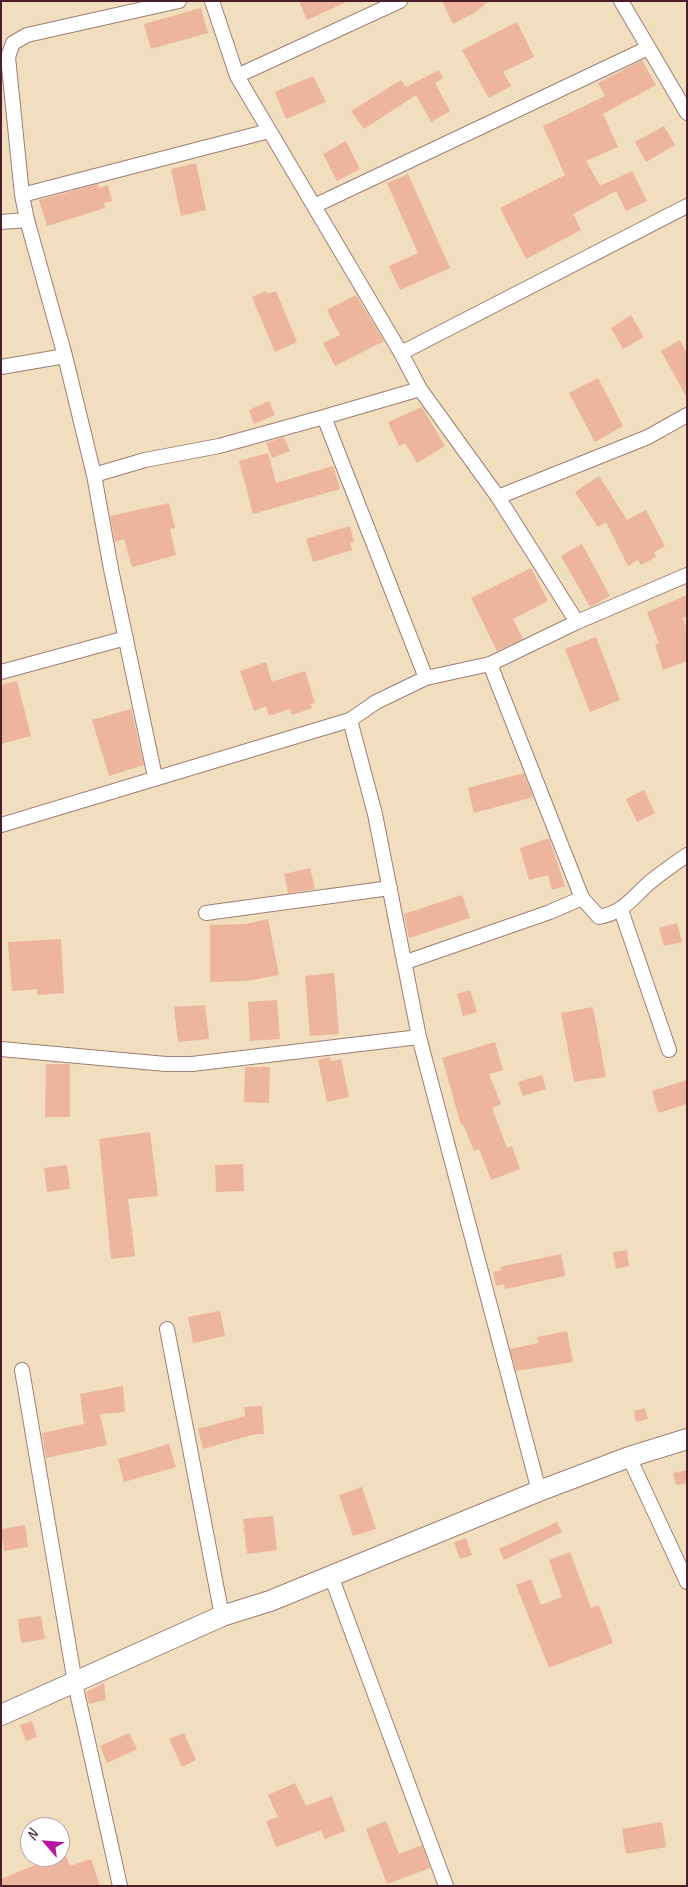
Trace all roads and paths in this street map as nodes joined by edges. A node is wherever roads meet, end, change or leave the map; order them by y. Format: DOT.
graph roads {
  1 [pos="179,1"];
  2 [pos="212,1"];
  3 [pos="400,1"];
  4 [pos="621,1"];
  5 [pos="648,48"];
  6 [pos="237,76"];
  7 [pos="687,113"];
  8 [pos="269,131"];
  9 [pos="22,195"];
  10 [pos="314,206"];
  11 [pos="687,206"];
  12 [pos="27,220"];
  13 [pos="1,222"];
  14 [pos="401,353"];
  15 [pos="65,356"];
  16 [pos="1,368"];
  17 [pos="420,389"];
  18 [pos="687,415"];
  19 [pos="324,417"];
  20 [pos="94,475"];
  21 [pos="498,498"];
  22 [pos="687,575"];
  23 [pos="577,622"];
  24 [pos="126,638"];
  25 [pos="490,664"];
  26 [pos="1,672"];
  27 [pos="426,678"];
  28 [pos="350,720"];
  29 [pos="155,777"];
  30 [pos="1,825"];
  31 [pos="687,855"];
  32 [pos="390,888"];
  33 [pos="582,898"];
  34 [pos="621,910"];
  35 [pos="206,913"];
  36 [pos="406,962"];
  37 [pos="420,1037"];
  38 [pos="1,1048"];
  39 [pos="670,1050"];
  40 [pos="167,1328"];
  41 [pos="22,1370"];
  42 [pos="687,1439"];
  43 [pos="629,1457"];
  44 [pos="539,1491"];
  45 [pos="331,1576"];
  46 [pos="687,1582"];
  47 [pos="222,1616"];
  48 [pos="75,1683"];
  49 [pos="1,1715"];
  50 [pos="120,1886"];
  51 [pos="446,1886"];
  1 -- 9 [label="street"];
  2 -- 6 [label="street"];
  3 -- 6 [label="street"];
  4 -- 5 [label="street"];
  5 -- 7 [label="street"];
  5 -- 10 [label="street"];
  6 -- 8 [label="street"];
  8 -- 9 [label="street"];
  8 -- 10 [label="street"];
  9 -- 12 [label="street"];
  10 -- 14 [label="street"];
  11 -- 14 [label="street"];
  12 -- 13 [label="street"];
  12 -- 15 [label="street"];
  14 -- 17 [label="street"];
  15 -- 16 [label="street"];
  15 -- 20 [label="street"];
  17 -- 19 [label="street"];
  17 -- 21 [label="street"];
  18 -- 21 [label="street"];
  19 -- 20 [label="street"];
  19 -- 27 [label="street"];
  20 -- 24 [label="street"];
  21 -- 23 [label="street"];
  22 -- 23 [label="street"];
  23 -- 25 [label="street"];
  24 -- 26 [label="street"];
  24 -- 29 [label="street"];
  25 -- 27 [label="street"];
  25 -- 33 [label="street"];
  27 -- 28 [label="street"];
  28 -- 29 [label="street"];
  28 -- 32 [label="street"];
  29 -- 30 [label="street"];
  31 -- 34 [label="street"];
  32 -- 35 [label="street"];
  32 -- 36 [label="street"];
  33 -- 34 [label="street"];
  33 -- 36 [label="street"];
  34 -- 39 [label="street"];
  36 -- 37 [label="street"];
  37 -- 38 [label="street"];
  37 -- 44 [label="street"];
  40 -- 47 [label="street"];
  41 -- 48 [label="street"];
  42 -- 43 [label="street"];
  43 -- 44 [label="street"];
  43 -- 46 [label="street"];
  44 -- 45 [label="street"];
  45 -- 47 [label="street"];
  45 -- 51 [label="street"];
  47 -- 48 [label="street"];
  48 -- 49 [label="street"];
  48 -- 50 [label="street"];
}
